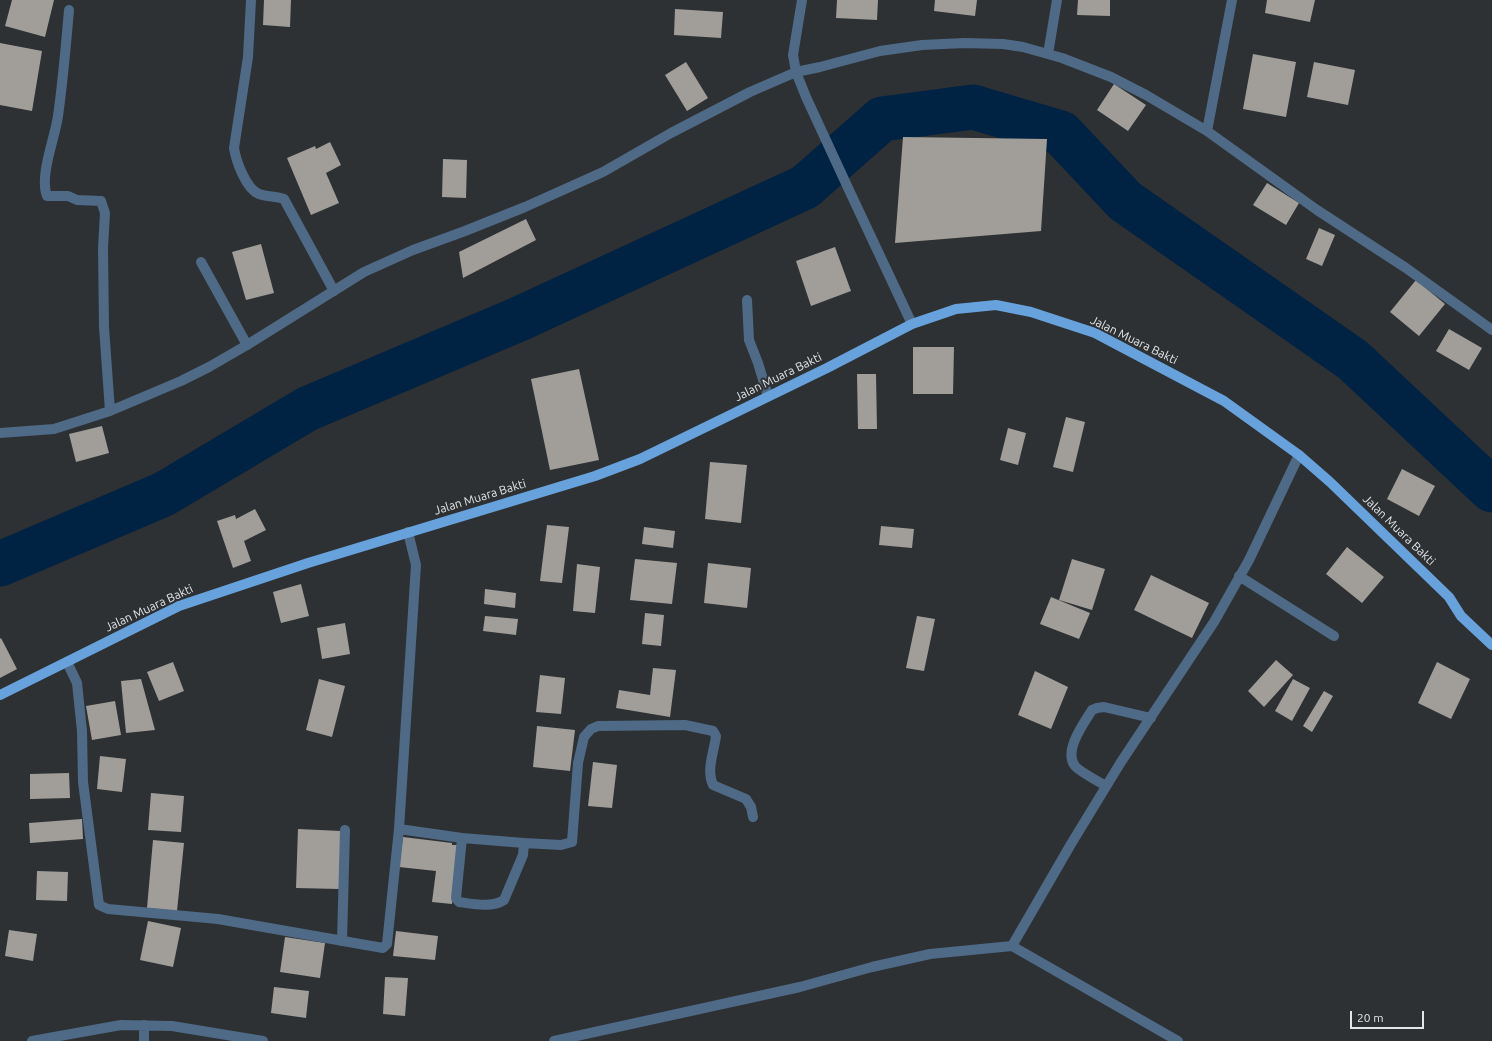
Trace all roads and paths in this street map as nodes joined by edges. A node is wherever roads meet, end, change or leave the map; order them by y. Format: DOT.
graph roads {
  1 [pos="251,0"];
  2 [pos="802,0"];
  3 [pos="1057,0"];
  4 [pos="1232,0"];
  5 [pos="69,10"];
  6 [pos="1048,54"];
  7 [pos="796,72"];
  8 [pos="1207,131"];
  9 [pos="201,262"];
  10 [pos="334,291"];
  11 [pos="747,300"];
  12 [pos="912,324"];
  13 [pos="1492,330"];
  14 [pos="247,345"];
  15 [pos="768,396"];
  16 [pos="110,411"];
  17 [pos="0,434"];
  18 [pos="1299,455"];
  19 [pos="408,532"];
  20 [pos="1239,576"];
  21 [pos="1334,636"];
  22 [pos="1492,645"];
  23 [pos="67,662"];
  24 [pos="0,695"];
  25 [pos="1151,718"];
  26 [pos="1106,786"];
  27 [pos="753,818"];
  28 [pos="399,829"];
  29 [pos="345,830"];
  30 [pos="462,838"];
  31 [pos="524,843"];
  32 [pos="342,941"];
  33 [pos="1012,946"];
  34 [pos="144,1025"];
  35 [pos="32,1041"];
  36 [pos="144,1041"];
  37 [pos="263,1041"];
  38 [pos="554,1041"];
  39 [pos="1178,1041"];
  1 -- 10 [label="street"];
  2 -- 7 [label="street"];
  3 -- 6 [label="street"];
  4 -- 8 [label="street"];
  5 -- 16 [label="street"];
  6 -- 7 [label="street"];
  6 -- 8 [label="street"];
  7 -- 10 [label="street"];
  7 -- 12 [label="street"];
  8 -- 13 [label="street"];
  9 -- 14 [label="street"];
  10 -- 14 [label="street"];
  11 -- 15 [label="street"];
  12 -- 15 [label="main road, Jalan Muara Bakti"];
  12 -- 18 [label="main road, Jalan Muara Bakti"];
  14 -- 16 [label="street"];
  15 -- 19 [label="main road, Jalan Muara Bakti"];
  16 -- 17 [label="street"];
  18 -- 20 [label="street"];
  18 -- 22 [label="main road, Jalan Muara Bakti"];
  19 -- 23 [label="main road, Jalan Muara Bakti"];
  19 -- 28 [label="street"];
  20 -- 21 [label="street"];
  20 -- 25 [label="street"];
  23 -- 24 [label="main road, Jalan Muara Bakti"];
  23 -- 32 [label="street"];
  25 -- 26 [label="street"];
  25 -- 26 [label="street"];
  26 -- 33 [label="street"];
  27 -- 31 [label="street"];
  28 -- 30 [label="street"];
  28 -- 32 [label="street"];
  29 -- 32 [label="street"];
  30 -- 31 [label="street"];
  30 -- 31 [label="street"];
  33 -- 38 [label="street"];
  33 -- 39 [label="street"];
  34 -- 35 [label="street"];
  34 -- 36 [label="street"];
  34 -- 37 [label="street"];
}
